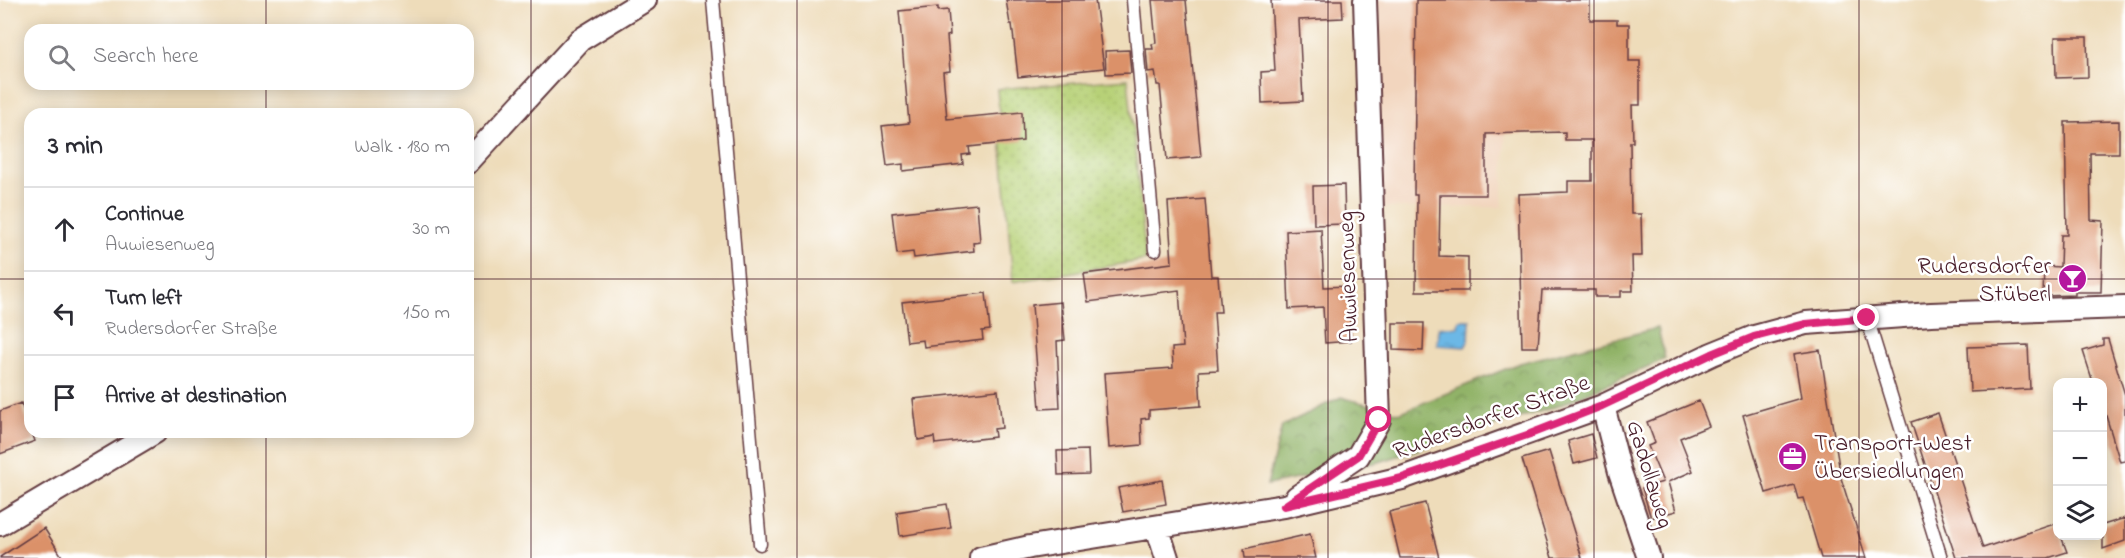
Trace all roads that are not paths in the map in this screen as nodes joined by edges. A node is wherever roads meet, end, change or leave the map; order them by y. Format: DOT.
graph roads {
  1 [pos="645,0"];
  2 [pos="713,0"];
  3 [pos="1133,0"];
  4 [pos="1365,0"];
  5 [pos="474,155"];
  6 [pos="1155,250"];
  7 [pos="2125,307"];
  8 [pos="1867,318"];
  9 [pos="1602,406"];
  10 [pos="145,438"];
  11 [pos="1284,506"];
  12 [pos="0,524"];
  13 [pos="1157,527"];
  14 [pos="760,544"];
  15 [pos="981,558"];
  16 [pos="1167,558"];
  17 [pos="1649,558"];
  18 [pos="1941,558"];
  1 -- 5 [label="street"];
  2 -- 14 [label="lane"];
  3 -- 6 [label="lane"];
  4 -- 11 [label="street, Auwiesenweg"];
  7 -- 8 [label="street, Rudersdorfer Straße"];
  8 -- 9 [label="street, Rudersdorfer Straße"];
  8 -- 18 [label="lane"];
  9 -- 11 [label="street, Rudersdorfer Straße"];
  9 -- 17 [label="street, Gadollaweg"];
  10 -- 12 [label="street"];
  11 -- 13 [label="street, Rudersdorfer Straße"];
  13 -- 15 [label="street, Rudersdorfer Straße"];
  13 -- 16 [label="street"];
}
